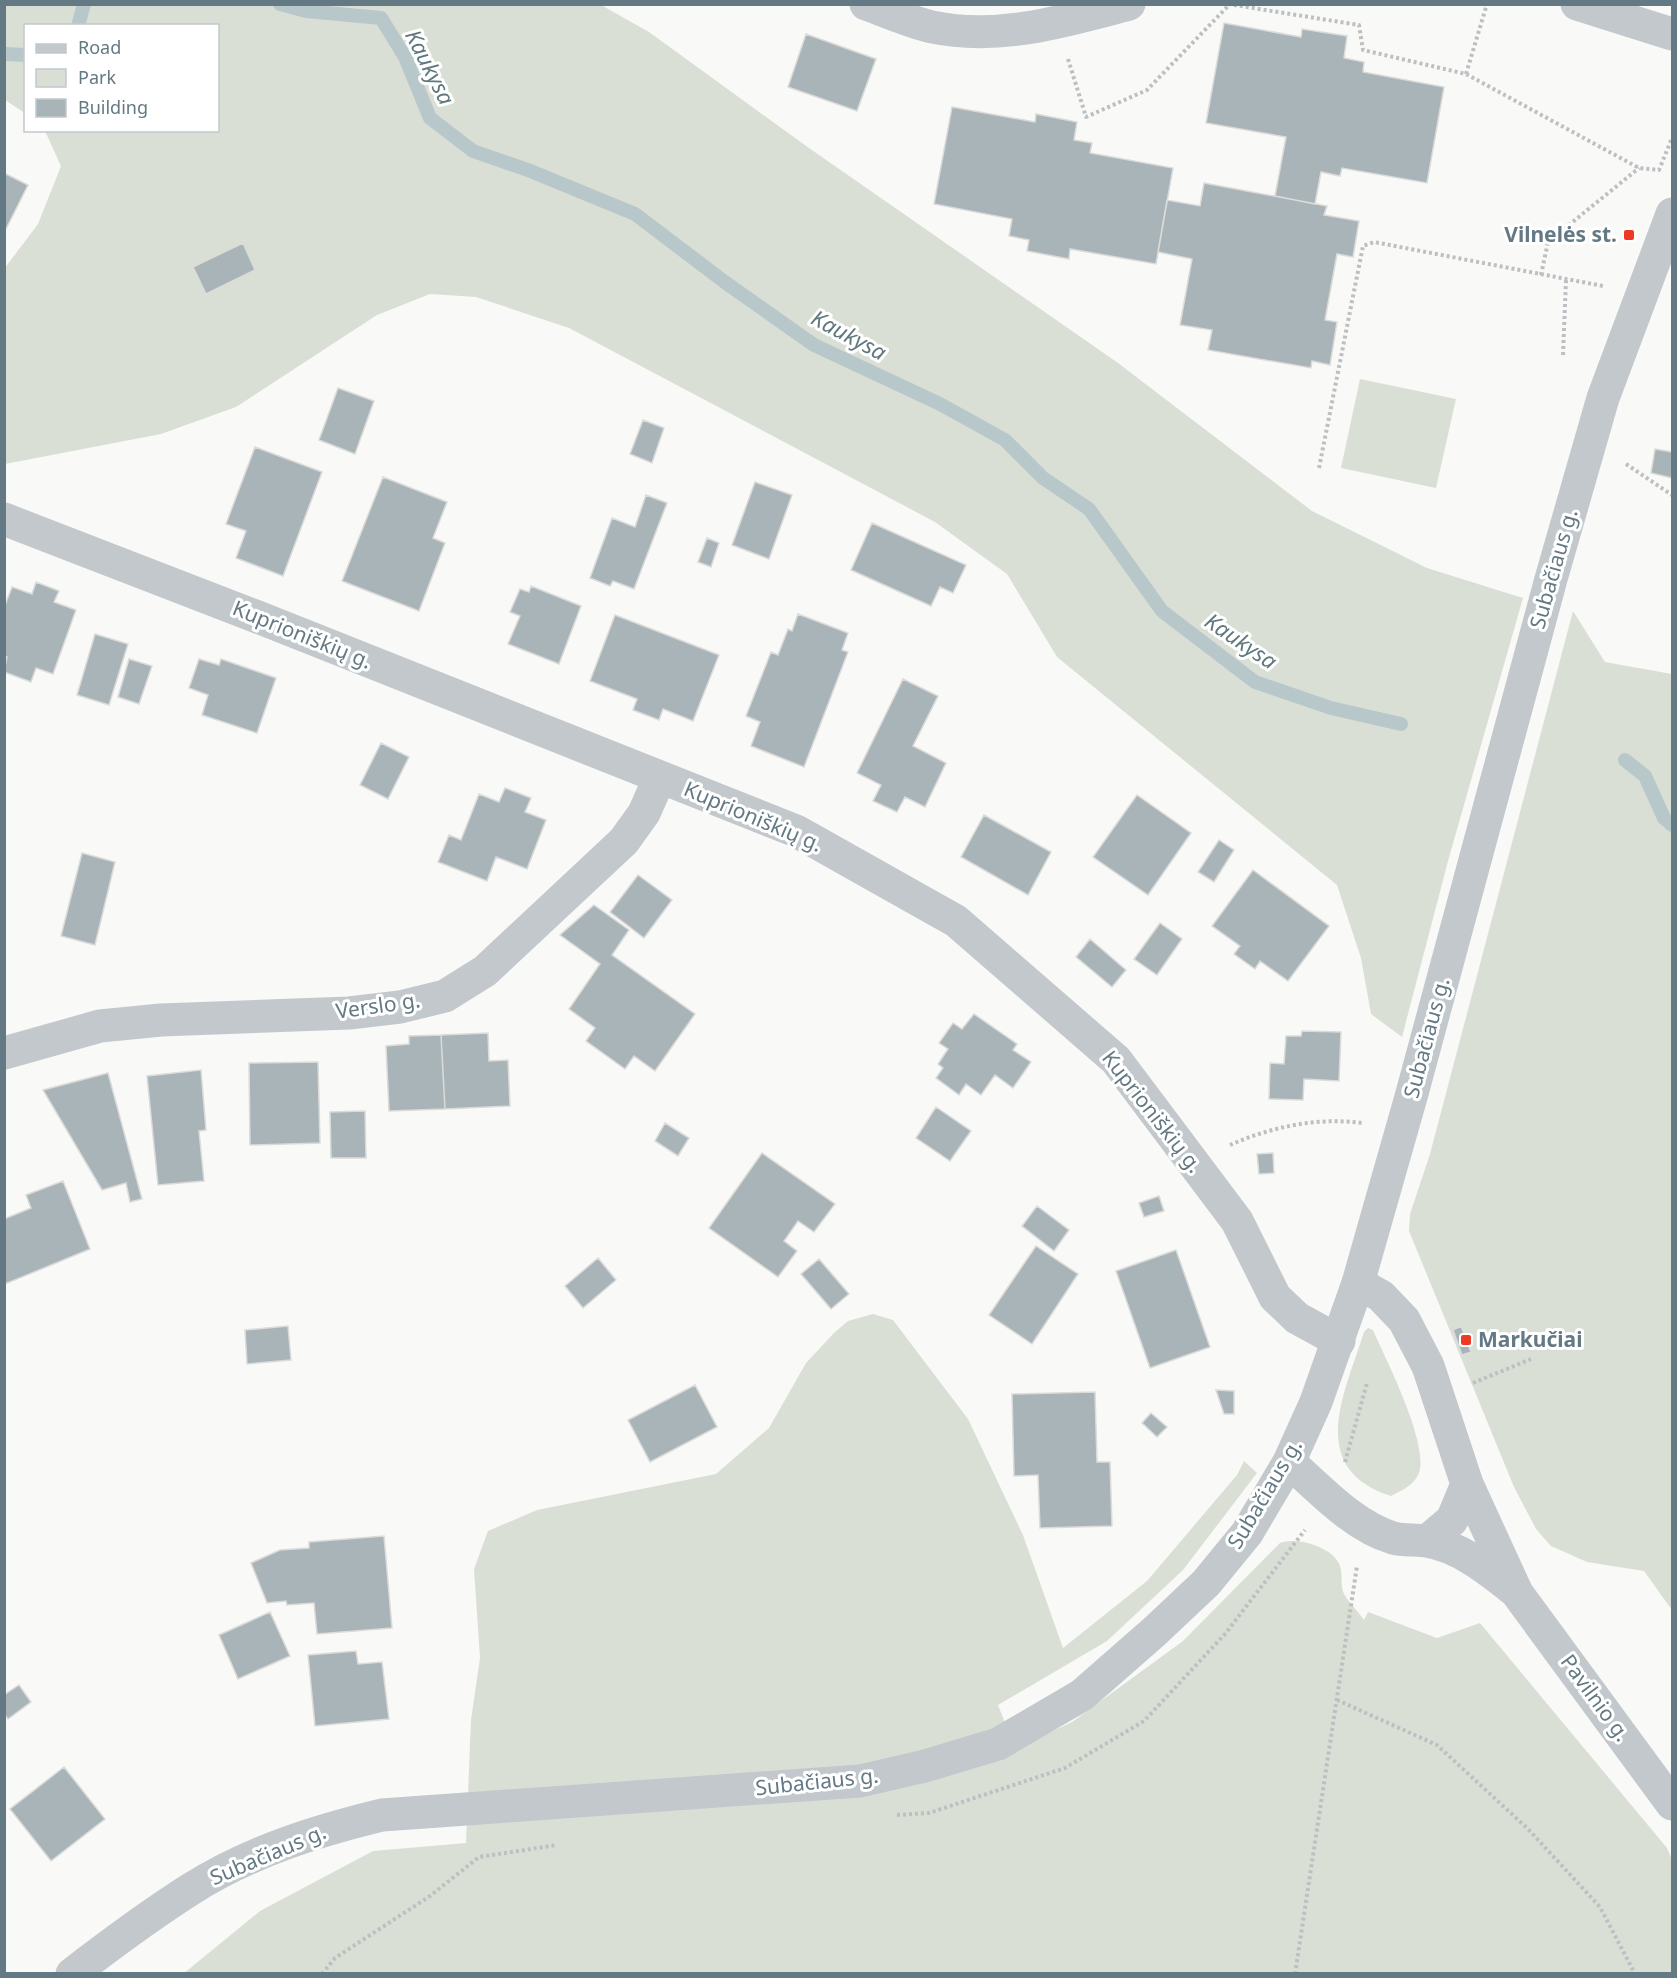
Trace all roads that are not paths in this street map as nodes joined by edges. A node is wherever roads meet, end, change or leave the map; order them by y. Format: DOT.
graph roads {
  1 [pos="866,4"];
  2 [pos="1129,4"];
  3 [pos="1577,4"];
  4 [pos="1672,34"];
  5 [pos="1672,214"];
  6 [pos="4,519"];
  7 [pos="660,777"];
  8 [pos="4,1053"];
  9 [pos="1358,1283"];
  10 [pos="1339,1341"];
  11 [pos="1289,1461"];
  12 [pos="1467,1485"];
  13 [pos="1427,1541"];
  14 [pos="1518,1593"];
  15 [pos="1672,1804"];
  16 [pos="72,1974"];
  1 -- 2 [label="street"];
  3 -- 4 [label="street"];
  5 -- 9 [label="street, Subačiaus g."];
  6 -- 7 [label="street, Kuprioniškių g."];
  7 -- 8 [label="street, Verslo g."];
  7 -- 10 [label="street, Kuprioniškių g."];
  9 -- 10 [label="street, Subačiaus g."];
  9 -- 12 [label="street, Pavilnio g."];
  10 -- 11 [label="street, Subačiaus g."];
  11 -- 13 [label="street, Pavilnio g."];
  11 -- 16 [label="street, Subačiaus g."];
  12 -- 13 [label="street"];
  12 -- 14 [label="street, Pavilnio g."];
  13 -- 14 [label="street, Pavilnio g."];
  14 -- 15 [label="street, Pavilnio g."];
}
